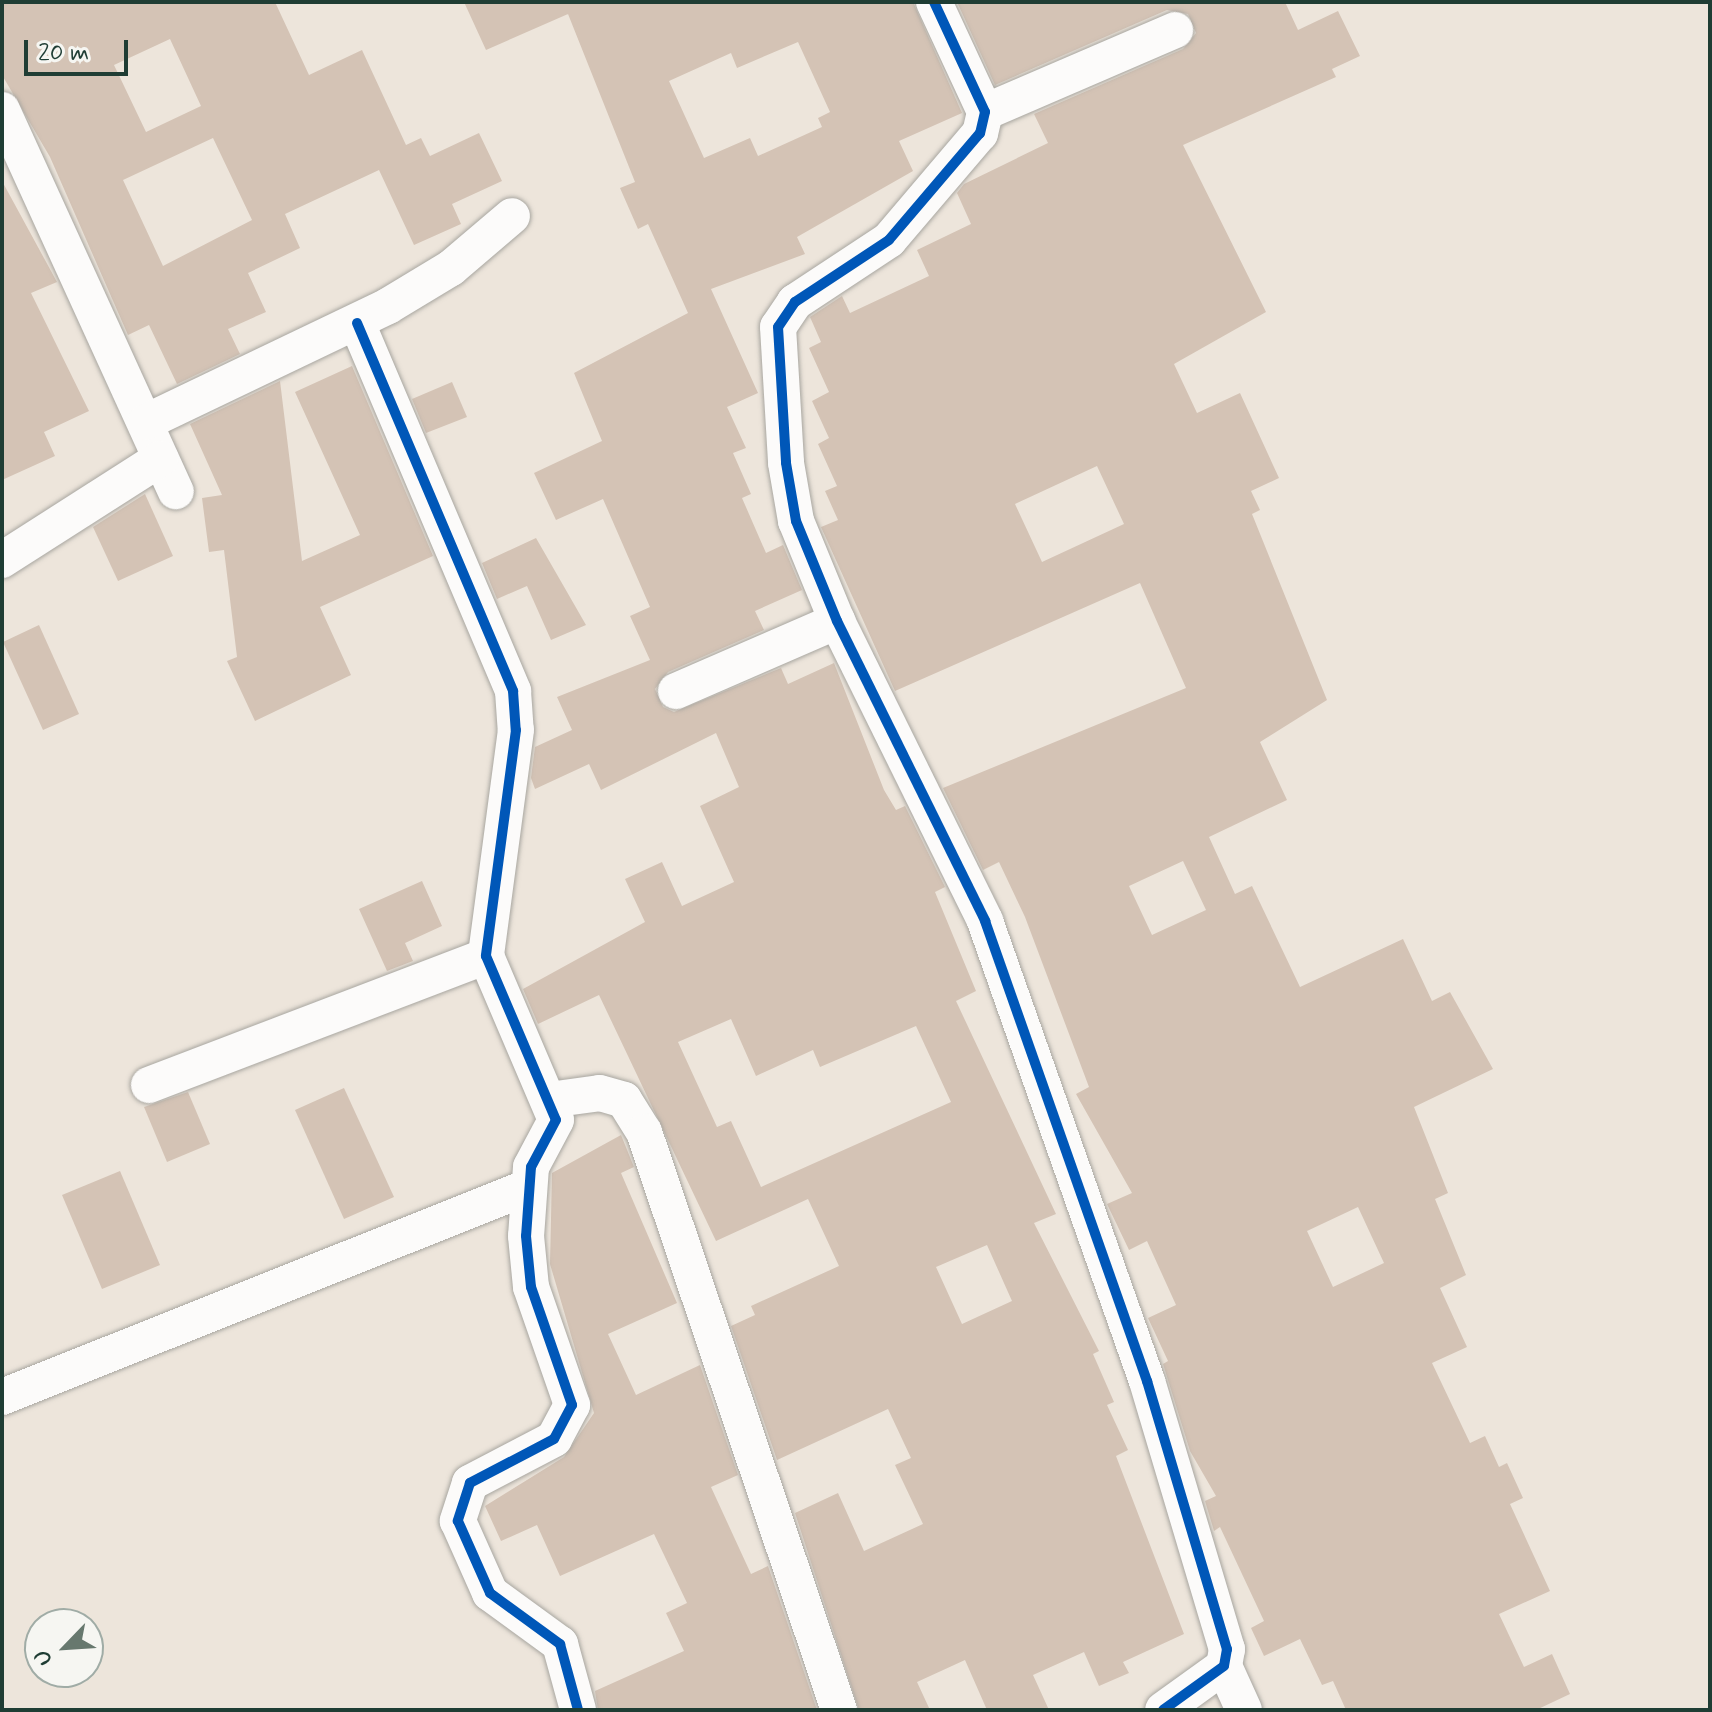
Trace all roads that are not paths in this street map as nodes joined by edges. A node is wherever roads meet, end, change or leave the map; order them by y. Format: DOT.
graph roads {
  1 [pos="934,2"];
  2 [pos="1175,30"];
  3 [pos="2,110"];
  4 [pos="985,112"];
  5 [pos="512,216"];
  6 [pos="357,323"];
  7 [pos="146,422"];
  8 [pos="160,459"];
  9 [pos="176,491"];
  10 [pos="2,560"];
  11 [pos="837,621"];
  12 [pos="676,691"];
  13 [pos="486,956"];
  14 [pos="149,1085"];
  15 [pos="549,1100"];
  16 [pos="528,1187"];
  17 [pos="2,1397"];
  18 [pos="1224,1666"];
  19 [pos="578,1710"];
  20 [pos="839,1710"];
  21 [pos="1163,1710"];
  22 [pos="1244,1710"];
  1 -- 4 [label="street"];
  2 -- 4 [label="street"];
  3 -- 7 [label="street"];
  4 -- 11 [label="street"];
  5 -- 6 [label="street"];
  6 -- 7 [label="street"];
  6 -- 13 [label="street"];
  7 -- 8 [label="street"];
  8 -- 9 [label="street"];
  8 -- 10 [label="street"];
  11 -- 12 [label="street"];
  11 -- 18 [label="street"];
  13 -- 14 [label="street"];
  13 -- 15 [label="street"];
  15 -- 16 [label="street"];
  15 -- 20 [label="street"];
  16 -- 17 [label="street"];
  16 -- 19 [label="street"];
  18 -- 21 [label="street"];
  18 -- 22 [label="street"];
}
